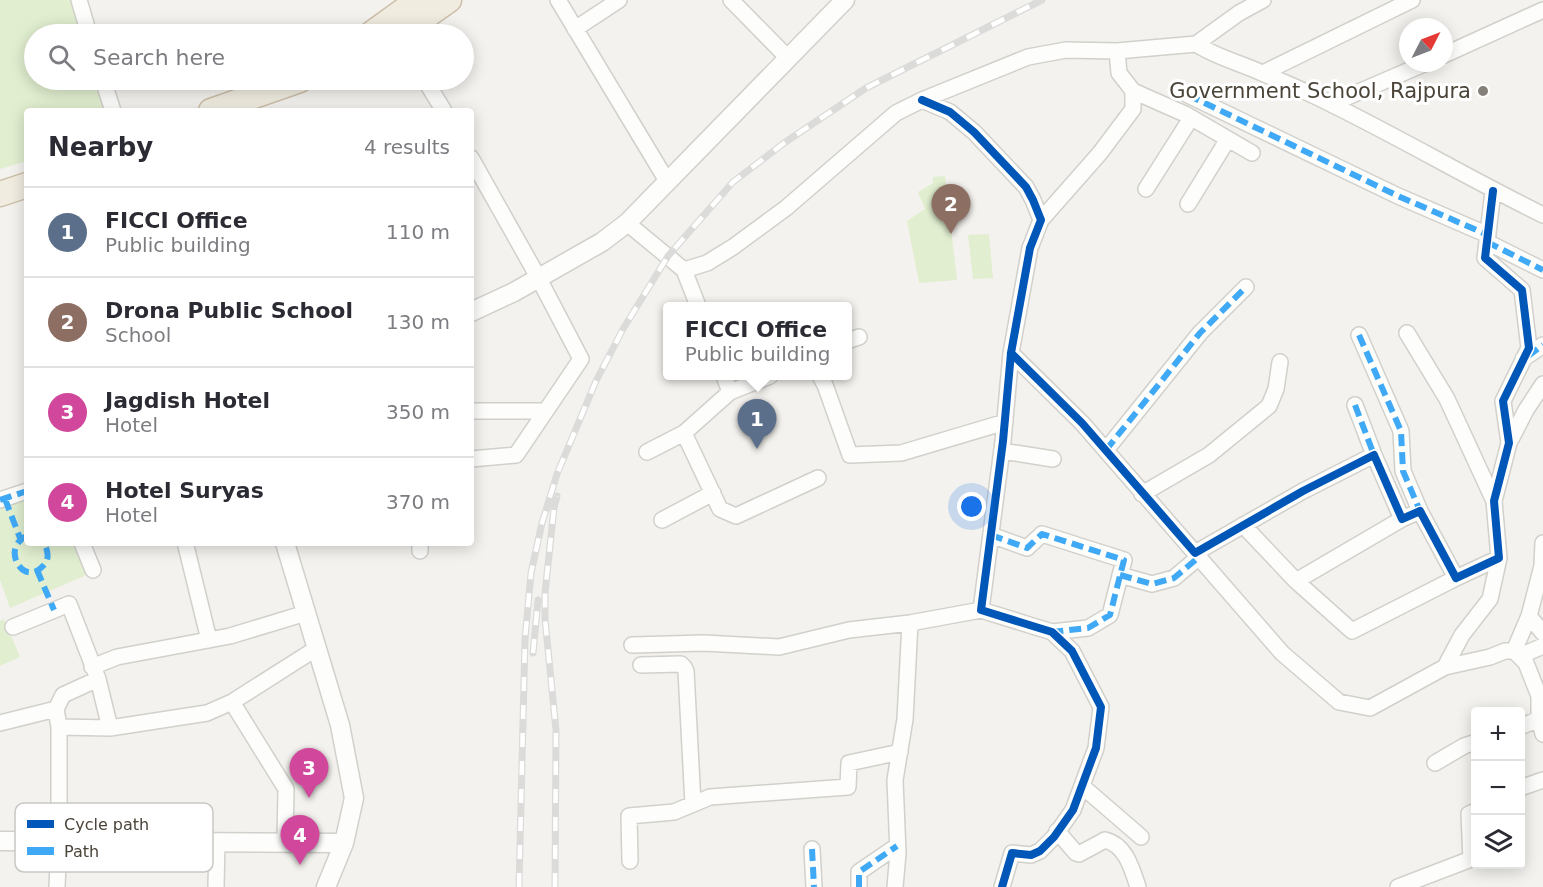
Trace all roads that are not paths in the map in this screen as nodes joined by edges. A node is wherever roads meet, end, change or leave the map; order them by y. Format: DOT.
graph roads {
  1 [pos="79,0"];
  2 [pos="418,0"];
  3 [pos="449,0"];
  4 [pos="558,0"];
  5 [pos="619,0"];
  6 [pos="731,0"];
  7 [pos="1263,0"];
  8 [pos="1412,0"];
  9 [pos="841,2"];
  10 [pos="1543,10"];
  11 [pos="86,24"];
  12 [pos="385,24"];
  13 [pos="416,24"];
  14 [pos="576,29"];
  15 [pos="1196,44"];
  16 [pos="1117,51"];
  17 [pos="1453,51"];
  18 [pos="788,58"];
  19 [pos="1405,72"];
  20 [pos="1263,73"];
  21 [pos="106,90"];
  22 [pos="271,90"];
  23 [pos="431,90"];
  24 [pos="1133,91"];
  25 [pos="1188,95"];
  26 [pos="922,100"];
  27 [pos="1331,104"];
  28 [pos="112,108"];
  29 [pos="220,108"];
  30 [pos="442,108"];
  31 [pos="1191,118"];
  32 [pos="1228,139"];
  33 [pos="1252,153"];
  34 [pos="474,163"];
  35 [pos="24,172"];
  36 [pos="0,180"];
  37 [pos="667,181"];
  38 [pos="24,186"];
  39 [pos="1146,189"];
  40 [pos="1493,191"];
  41 [pos="0,194"];
  42 [pos="1188,204"];
  43 [pos="1543,215"];
  44 [pos="1041,220"];
  45 [pos="627,223"];
  46 [pos="1487,238"];
  47 [pos="684,270"];
  48 [pos="1543,270"];
  49 [pos="538,277"];
  50 [pos="1246,286"];
  51 [pos="696,302"];
  52 [pos="474,311"];
  53 [pos="1407,333"];
  54 [pos="1359,335"];
  55 [pos="1543,345"];
  56 [pos="1011,353"];
  57 [pos="1523,359"];
  58 [pos="1280,362"];
  59 [pos="726,380"];
  60 [pos="759,380"];
  61 [pos="822,380"];
  62 [pos="1543,384"];
  63 [pos="730,392"];
  64 [pos="1355,405"];
  65 [pos="474,411"];
  66 [pos="546,411"];
  67 [pos="1005,422"];
  68 [pos="684,433"];
  69 [pos="1509,443"];
  70 [pos="1106,450"];
  71 [pos="1002,451"];
  72 [pos="647,452"];
  73 [pos="1374,455"];
  74 [pos="474,459"];
  75 [pos="1053,459"];
  76 [pos="818,478"];
  77 [pos="24,492"];
  78 [pos="713,494"];
  79 [pos="1142,494"];
  80 [pos="0,500"];
  81 [pos="1494,501"];
  82 [pos="1420,511"];
  83 [pos="1402,519"];
  84 [pos="662,520"];
  85 [pos="1243,525"];
  86 [pos="991,534"];
  87 [pos="1543,543"];
  88 [pos="83,546"];
  89 [pos="186,546"];
  90 [pos="286,546"];
  91 [pos="1197,555"];
  92 [pos="1499,558"];
  93 [pos="93,570"];
  94 [pos="1120,575"];
  95 [pos="1456,578"];
  96 [pos="1296,581"];
  97 [pos="981,610"];
  98 [pos="306,612"];
  99 [pos="1528,616"];
  100 [pos="910,623"];
  101 [pos="13,627"];
  102 [pos="1052,632"];
  103 [pos="1543,633"];
  104 [pos="208,640"];
  105 [pos="632,645"];
  106 [pos="1543,646"];
  107 [pos="317,648"];
  108 [pos="1517,654"];
  109 [pos="641,665"];
  110 [pos="1445,667"];
  111 [pos="95,673"];
  112 [pos="232,702"];
  113 [pos="56,709"];
  114 [pos="0,723"];
  115 [pos="1541,726"];
  116 [pos="59,727"];
  117 [pos="1525,727"];
  118 [pos="110,728"];
  119 [pos="1471,744"];
  120 [pos="900,752"];
  121 [pos="1435,763"];
  122 [pos="1543,780"];
  123 [pos="1082,786"];
  124 [pos="1525,787"];
  125 [pos="59,803"];
  126 [pos="693,804"];
  127 [pos="1471,813"];
  128 [pos="1058,831"];
  129 [pos="1141,837"];
  130 [pos="213,842"];
  131 [pos="217,842"];
  132 [pos="285,842"];
  133 [pos="344,843"];
  134 [pos="897,846"];
  135 [pos="812,849"];
  136 [pos="630,861"];
  137 [pos="58,872"];
  138 [pos="57,887"];
  139 [pos="216,887"];
  140 [pos="326,887"];
  141 [pos="814,887"];
  142 [pos="859,887"];
  143 [pos="895,887"];
  144 [pos="1002,887"];
  145 [pos="1138,887"];
  146 [pos="1398,887"];
  1 -- 11 [label="street"];
  2 -- 12 [label="highway"];
  3 -- 13 [label="highway"];
  4 -- 14 [label="street"];
  5 -- 14 [label="street"];
  6 -- 18 [label="street"];
  7 -- 15 [label="street"];
  8 -- 20 [label="street"];
  9 -- 18 [label="street"];
  10 -- 17 [label="street"];
  14 -- 37 [label="street"];
  15 -- 16 [label="street"];
  15 -- 20 [label="street"];
  16 -- 24 [label="street"];
  16 -- 26 [label="street"];
  18 -- 37 [label="street"];
  19 -- 27 [label="street"];
  20 -- 27 [label="street"];
  21 -- 28 [label="street"];
  22 -- 29 [label="highway"];
  23 -- 30 [label="street"];
  24 -- 31 [label="street"];
  24 -- 44 [label="street"];
  25 -- 46 [label="street"];
  26 -- 44 [label="street"];
  26 -- 47 [label="street"];
  27 -- 40 [label="street"];
  31 -- 32 [label="street"];
  31 -- 39 [label="street"];
  32 -- 33 [label="street"];
  32 -- 42 [label="street"];
  34 -- 49 [label="street"];
  35 -- 36 [label="highway"];
  37 -- 45 [label="street"];
  38 -- 41 [label="highway"];
  40 -- 43 [label="street"];
  40 -- 46 [label="street"];
  44 -- 56 [label="street"];
  45 -- 47 [label="street"];
  45 -- 49 [label="street"];
  46 -- 48 [label="street"];
  46 -- 57 [label="street"];
  47 -- 51 [label="street"];
  49 -- 52 [label="street"];
  49 -- 66 [label="street"];
  50 -- 70 [label="street"];
  53 -- 81 [label="street"];
  54 -- 82 [label="street"];
  55 -- 57 [label="street"];
  56 -- 67 [label="street"];
  56 -- 70 [label="street"];
  57 -- 69 [label="street"];
  58 -- 79 [label="street"];
  59 -- 63 [label="street"];
  60 -- 63 [label="street"];
  61 -- 67 [label="street"];
  62 -- 69 [label="street"];
  63 -- 68 [label="street"];
  64 -- 73 [label="street"];
  65 -- 66 [label="street"];
  66 -- 74 [label="street"];
  67 -- 71 [label="street"];
  68 -- 72 [label="street"];
  68 -- 78 [label="street"];
  69 -- 81 [label="street"];
  70 -- 79 [label="street"];
  71 -- 75 [label="street"];
  71 -- 86 [label="street"];
  73 -- 83 [label="street"];
  73 -- 85 [label="street"];
  76 -- 78 [label="street"];
  77 -- 80 [label="street"];
  78 -- 84 [label="street"];
  79 -- 91 [label="street"];
  81 -- 92 [label="street"];
  82 -- 83 [label="street"];
  82 -- 95 [label="street"];
  83 -- 96 [label="street"];
  85 -- 91 [label="street"];
  85 -- 96 [label="street"];
  86 -- 94 [label="street"];
  86 -- 97 [label="street"];
  87 -- 99 [label="street"];
  88 -- 93 [label="street"];
  89 -- 104 [label="street"];
  90 -- 98 [label="street"];
  91 -- 94 [label="street"];
  91 -- 110 [label="street"];
  92 -- 95 [label="street"];
  92 -- 110 [label="street"];
  94 -- 102 [label="street"];
  95 -- 96 [label="street"];
  97 -- 100 [label="street"];
  97 -- 102 [label="street"];
  98 -- 104 [label="street"];
  98 -- 107 [label="street"];
  99 -- 103 [label="street"];
  99 -- 108 [label="street"];
  100 -- 105 [label="street"];
  100 -- 120 [label="street"];
  101 -- 111 [label="street"];
  102 -- 123 [label="street"];
  104 -- 111 [label="street"];
  106 -- 108 [label="street"];
  107 -- 112 [label="street"];
  107 -- 133 [label="street"];
  108 -- 110 [label="street"];
  108 -- 115 [label="street"];
  109 -- 126 [label="street"];
  111 -- 113 [label="street"];
  111 -- 118 [label="street"];
  112 -- 118 [label="street"];
  112 -- 132 [label="street"];
  113 -- 114 [label="street"];
  113 -- 116 [label="street"];
  115 -- 117 [label="street"];
  116 -- 118 [label="street"];
  116 -- 125 [label="street"];
  119 -- 121 [label="street"];
  120 -- 126 [label="street"];
  120 -- 134 [label="street"];
  122 -- 124 [label="street"];
  123 -- 128 [label="street"];
  123 -- 129 [label="street"];
  126 -- 136 [label="street"];
  127 -- 146 [label="street"];
  128 -- 144 [label="street"];
  128 -- 145 [label="street"];
  130 -- 131 [label="street"];
  131 -- 132 [label="street"];
  131 -- 139 [label="street"];
  132 -- 133 [label="street"];
  133 -- 140 [label="street"];
  134 -- 142 [label="street"];
  134 -- 143 [label="street"];
  135 -- 141 [label="street"];
  137 -- 138 [label="street"];
}
